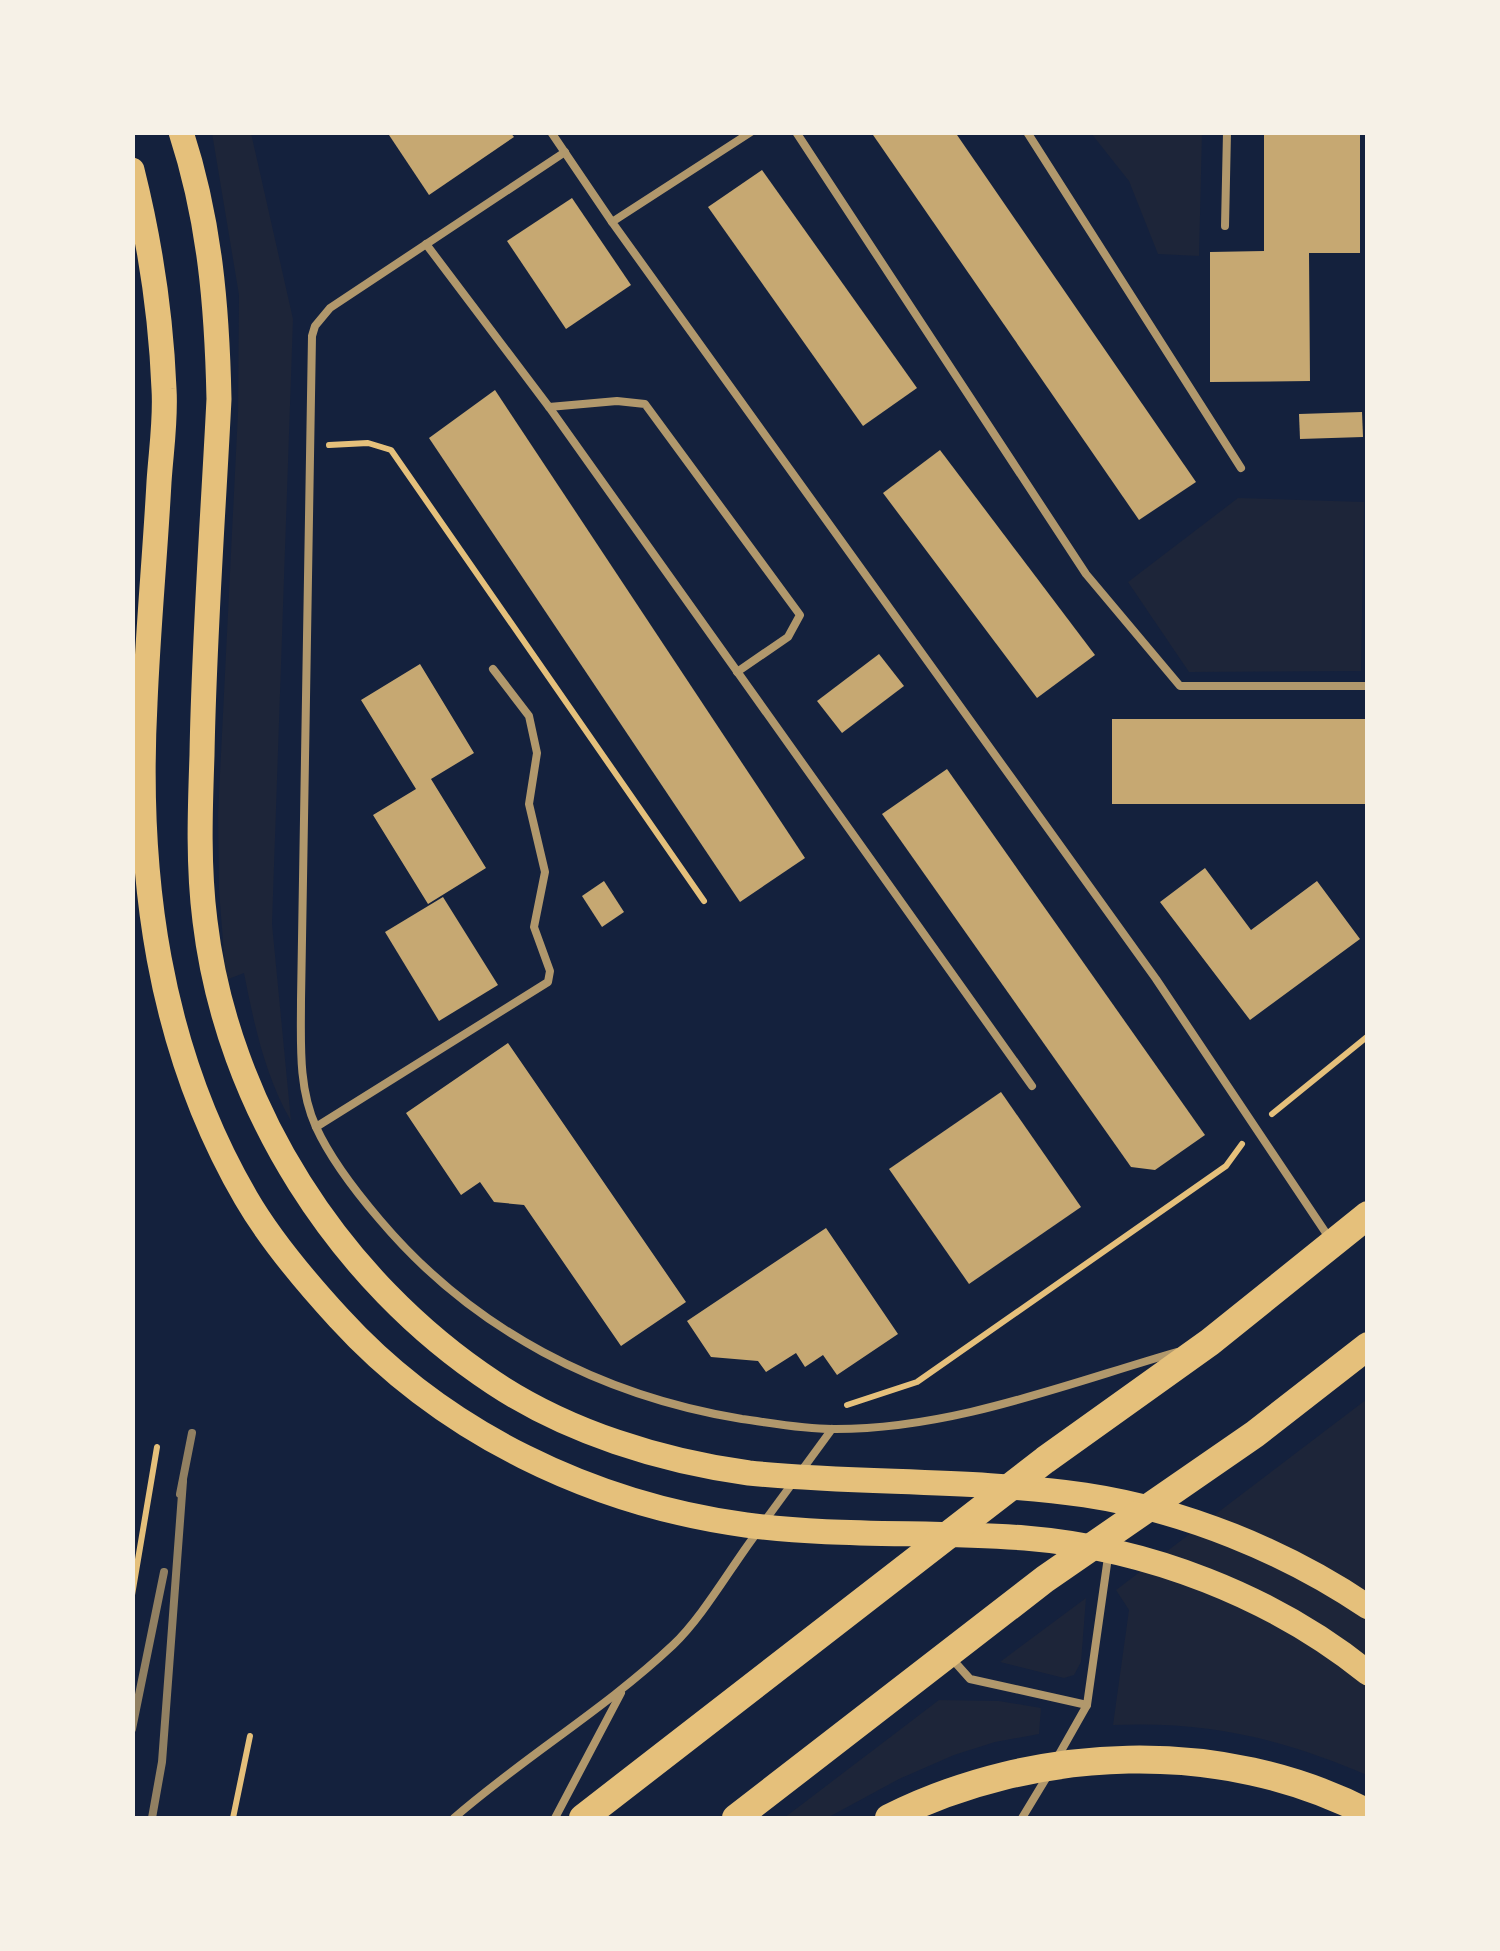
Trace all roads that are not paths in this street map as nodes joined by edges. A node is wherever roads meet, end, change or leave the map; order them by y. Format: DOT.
graph roads {
  1 [pos="551,132"];
  2 [pos="751,132"];
  3 [pos="796,132"];
  4 [pos="1027,132"];
  5 [pos="1227,132"];
  6 [pos="182,135"];
  7 [pos="565,152"];
  8 [pos="132,170"];
  9 [pos="612,222"];
  10 [pos="1225,226"];
  11 [pos="426,244"];
  12 [pos="549,407"];
  13 [pos="1241,468"];
  14 [pos="493,668"];
  15 [pos="737,672"];
  16 [pos="1368,686"];
  17 [pos="1032,1086"];
  18 [pos="316,1128"];
  19 [pos="1368,1215"];
  20 [pos="1332,1243"];
  21 [pos="1210,1342"];
  22 [pos="1368,1346"];
  23 [pos="832,1429"];
  24 [pos="1111,1534"];
  25 [pos="1368,1607"];
  26 [pos="947,1653"];
  27 [pos="1368,1674"];
  28 [pos="623,1689"];
  29 [pos="1088,1705"];
  30 [pos="1368,1813"];
  31 [pos="454,1818"];
  32 [pos="555,1818"];
  33 [pos="584,1818"];
  34 [pos="736,1818"];
  35 [pos="888,1818"];
  36 [pos="1022,1818"];
  1 -- 7 [label="lane"];
  2 -- 9 [label="lane"];
  3 -- 16 [label="lane"];
  4 -- 13 [label="lane"];
  5 -- 10 [label="lane"];
  6 -- 25 [label="main road"];
  7 -- 9 [label="lane"];
  7 -- 11 [label="lane"];
  8 -- 27 [label="main road"];
  9 -- 20 [label="lane"];
  11 -- 12 [label="lane"];
  11 -- 18 [label="lane"];
  12 -- 15 [label="lane"];
  12 -- 15 [label="lane"];
  14 -- 18 [label="lane"];
  15 -- 17 [label="lane"];
  18 -- 23 [label="lane"];
  19 -- 20 [label="highway"];
  20 -- 21 [label="highway"];
  21 -- 23 [label="lane"];
  21 -- 33 [label="highway"];
  22 -- 24 [label="highway"];
  23 -- 28 [label="lane"];
  24 -- 26 [label="highway"];
  24 -- 29 [label="lane"];
  26 -- 29 [label="lane"];
  26 -- 34 [label="highway"];
  28 -- 31 [label="lane"];
  28 -- 32 [label="lane"];
  29 -- 36 [label="lane"];
  30 -- 35 [label="highway"];
}
